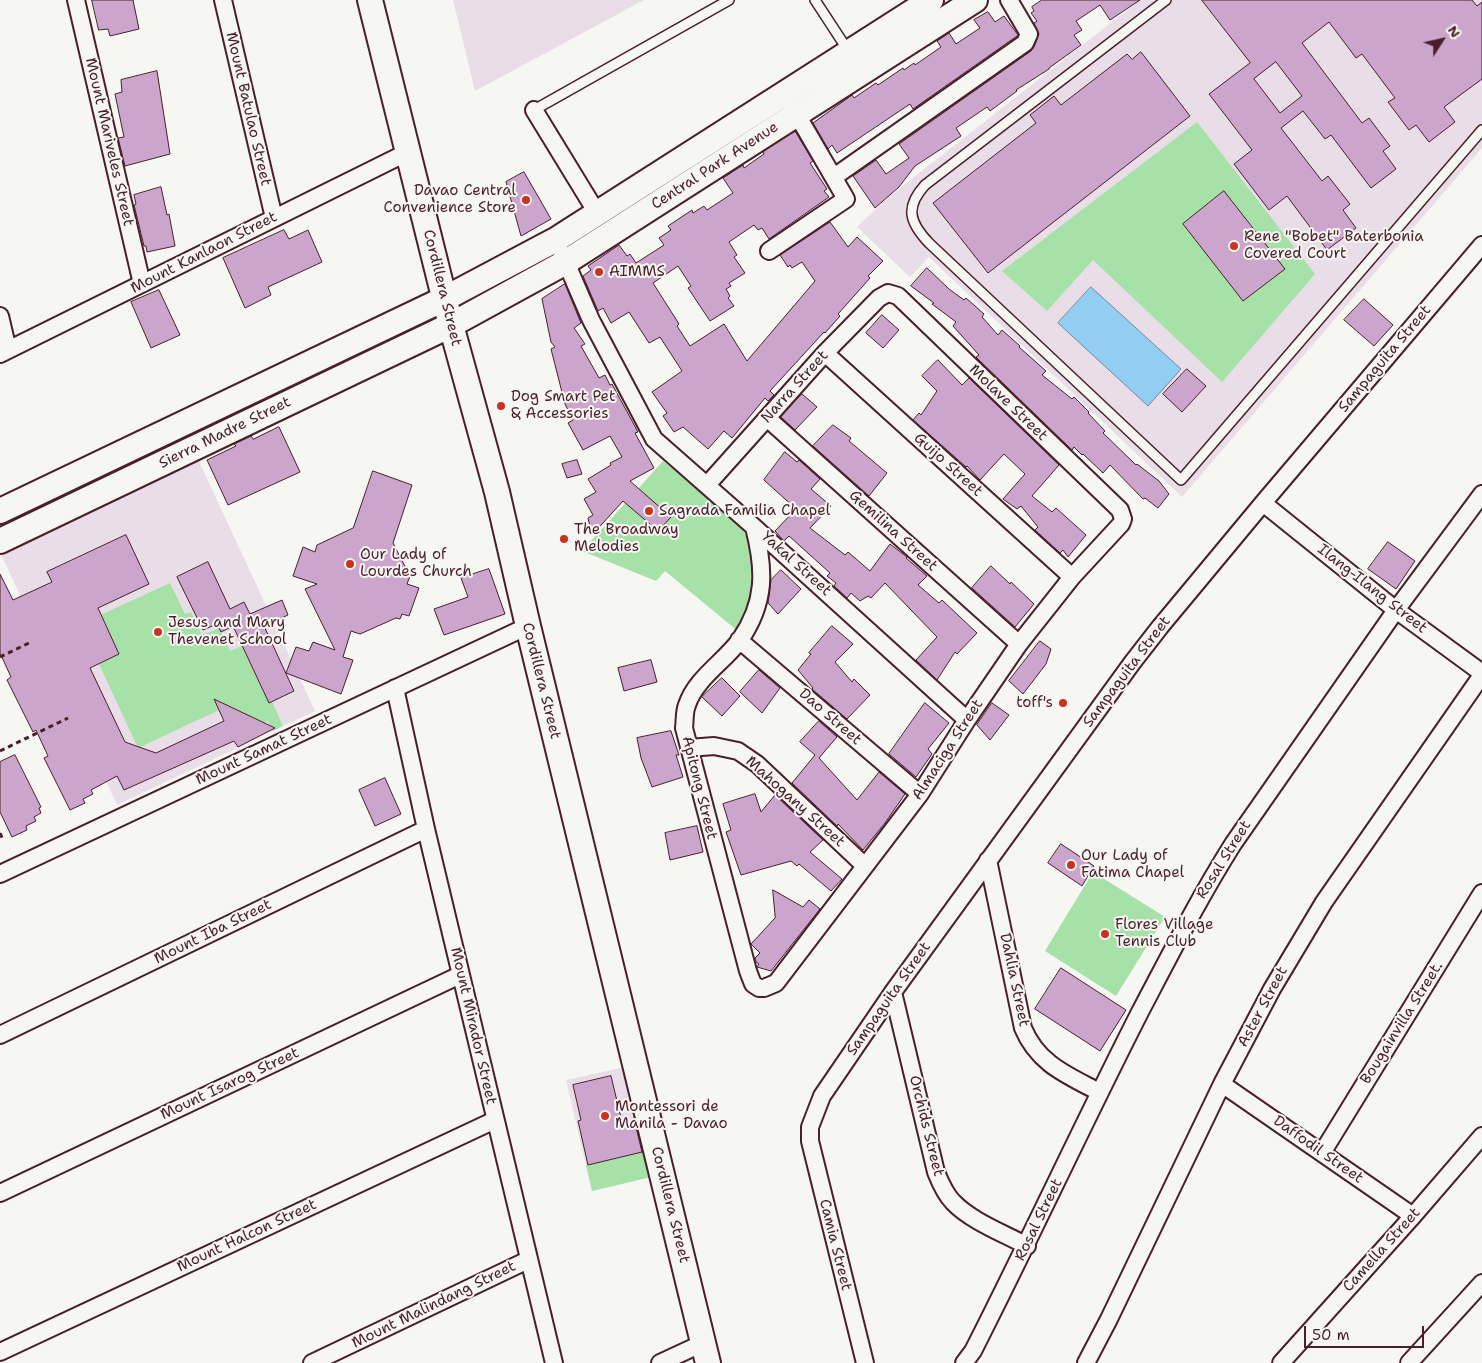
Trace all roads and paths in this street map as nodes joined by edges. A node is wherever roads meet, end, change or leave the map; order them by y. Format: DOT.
graph roads {
  1 [pos="76,0"];
  2 [pos="223,0"];
  3 [pos="370,0"];
  4 [pos="729,0"];
  5 [pos="815,0"];
  6 [pos="931,0"];
  7 [pos="975,0"];
  8 [pos="1009,0"];
  9 [pos="1166,0"];
  10 [pos="849,52"];
  11 [pos="784,94"];
  12 [pos="534,110"];
  13 [pos="797,114"];
  14 [pos="1482,130"];
  15 [pos="408,152"];
  16 [pos="834,177"];
  17 [pos="598,213"];
  18 [pos="274,218"];
  19 [pos="556,239"];
  20 [pos="1482,245"];
  21 [pos="769,251"];
  22 [pos="566,262"];
  23 [pos="142,284"];
  24 [pos="888,293"];
  25 [pos="444,299"];
  26 [pos="0,316"];
  27 [pos="451,325"];
  28 [pos="4,352"];
  29 [pos="825,353"];
  30 [pos="295,385"];
  31 [pos="767,418"];
  32 [pos="707,485"];
  33 [pos="1482,494"];
  34 [pos="1263,503"];
  35 [pos="0,511"];
  36 [pos="1123,519"];
  37 [pos="754,527"];
  38 [pos="0,541"];
  39 [pos="1072,577"];
  40 [pos="1396,610"];
  41 [pos="528,626"];
  42 [pos="740,640"];
  43 [pos="31,642"];
  44 [pos="1019,644"];
  45 [pos="0,657"];
  46 [pos="1482,674"];
  47 [pos="395,688"];
  48 [pos="68,718"];
  49 [pos="967,720"];
  50 [pos="689,748"];
  51 [pos="0,751"];
  52 [pos="920,794"];
  53 [pos="426,829"];
  54 [pos="0,834"];
  55 [pos="3,840"];
  56 [pos="988,860"];
  57 [pos="865,866"];
  58 [pos="0,874"];
  59 [pos="1482,893"];
  60 [pos="460,975"];
  61 [pos="776,983"];
  62 [pos="893,992"];
  63 [pos="0,1036"];
  64 [pos="1222,1084"];
  65 [pos="1100,1092"];
  66 [pos="495,1120"];
  67 [pos="810,1127"];
  68 [pos="1482,1136"];
  69 [pos="1322,1153"];
  70 [pos="0,1193"];
  71 [pos="1413,1216"];
  72 [pos="1027,1246"];
  73 [pos="528,1260"];
  74 [pos="1482,1283"];
  75 [pos="0,1352"];
  76 [pos="706,1353"];
  77 [pos="312,1363"];
  78 [pos="554,1363"];
  79 [pos="660,1363"];
  80 [pos="865,1363"];
  81 [pos="964,1363"];
  82 [pos="1086,1363"];
  83 [pos="1281,1363"];
  84 [pos="1409,1363"];
  1 -- 23 [label="street, Mount Mariveles Street"];
  2 -- 18 [label="street, Mount Batulao Street"];
  3 -- 15 [label="street, Cordillera Street"];
  4 -- 12 [label="lane"];
  5 -- 10 [label="lane"];
  6 -- 10 [label="street, Central Park Avenue"];
  7 -- 13 [label="street, Central Park Avenue"];
  8 -- 16 [label="street"];
  9 -- 14 [label="lane"];
  10 -- 11 [label="street, Central Park Avenue"];
  11 -- 13 [label="street"];
  11 -- 17 [label="street, Central Park Avenue"];
  12 -- 17 [label="street"];
  13 -- 16 [label="street"];
  13 -- 22 [label="street, Central Park Avenue"];
  15 -- 18 [label="street, Mount Kanlaon Street"];
  15 -- 25 [label="street, Cordillera Street"];
  16 -- 21 [label="street"];
  17 -- 19 [label="street, Central Park Avenue"];
  18 -- 23 [label="street, Mount Kanlaon Street"];
  19 -- 22 [label="street, Yakal Street"];
  19 -- 25 [label="street, Central Park Avenue"];
  20 -- 34 [label="street, Sampaguita Street"];
  22 -- 27 [label="street, Central Park Avenue"];
  22 -- 32 [label="street, Yakal Street"];
  23 -- 28 [label="street, Mount Kanlaon Street"];
  24 -- 29 [label="street, Narra Street"];
  24 -- 36 [label="street, Molave Street"];
  25 -- 27 [label="street, Cordillera Street"];
  25 -- 30 [label="street, Sierra Madre Street"];
  26 -- 28 [label="street"];
  27 -- 30 [label="street, Sierra Madre Street"];
  27 -- 41 [label="street, Cordillera Street"];
  29 -- 31 [label="street, Narra Street"];
  29 -- 39 [label="street, Guijo Street"];
  30 -- 35 [label="street, Sierra Madre Street"];
  30 -- 38 [label="street, Sierra Madre Street"];
  31 -- 32 [label="street, Narra Street"];
  31 -- 44 [label="street, Gemilina Street"];
  32 -- 37 [label="street, Yakal Street"];
  33 -- 40 [label="street, Rosal Street"];
  34 -- 40 [label="street, Ilang-Ilang Street"];
  34 -- 56 [label="street, Sampaguita Street"];
  36 -- 39 [label="street, Almaciga Street"];
  37 -- 42 [label="street, Apitong Street"];
  37 -- 49 [label="street, Yakal Street"];
  39 -- 44 [label="street, Almaciga Street"];
  40 -- 46 [label="street, Ilang-Ilang Street"];
  40 -- 65 [label="street, Rosal Street"];
  41 -- 47 [label="street, Mount Samat Street"];
  41 -- 76 [label="street, Cordillera Street"];
  42 -- 50 [label="street, Apitong Street"];
  42 -- 52 [label="street, Dao Street"];
  43 -- 45 [label="path"];
  44 -- 49 [label="street, Almaciga Street"];
  46 -- 64 [label="street, Aster Street"];
  47 -- 53 [label="street, Mount Mirador Street"];
  47 -- 58 [label="street, Mount Samat Street"];
  48 -- 51 [label="path"];
  49 -- 52 [label="street, Almaciga Street"];
  50 -- 57 [label="street, Mahogany Street"];
  50 -- 61 [label="street, Apitong Street"];
  52 -- 57 [label="street, Almaciga Street"];
  53 -- 60 [label="street, Mount Mirador Street"];
  53 -- 63 [label="street, Mount Iba Street"];
  54 -- 55 [label="path"];
  56 -- 62 [label="street, Sampaguita Street"];
  56 -- 65 [label="street, Dahlia Street"];
  57 -- 61 [label="street, Almaciga Street"];
  59 -- 69 [label="street, Bougainvilla Street."];
  60 -- 66 [label="street, Mount Mirador Street"];
  60 -- 70 [label="street, Mount Isarog Street"];
  62 -- 67 [label="street, Sampaguita Street"];
  62 -- 72 [label="street, Orchids Street"];
  64 -- 69 [label="street, Daffodil Street"];
  64 -- 82 [label="street, Aster Street"];
  65 -- 72 [label="street, Rosal Street"];
  66 -- 73 [label="street, Mount Mirador Street"];
  66 -- 75 [label="street, Mount Halcon Street"];
  67 -- 80 [label="street, Camia Street"];
  68 -- 71 [label="street, Camella Street"];
  69 -- 71 [label="street, Daffodil Street"];
  71 -- 83 [label="street, Camella Street"];
  72 -- 81 [label="street, Rosal Street"];
  73 -- 77 [label="street, Mount Malindang Street"];
  73 -- 78 [label="street, Mount Mirador Street"];
  74 -- 84 [label="street"];
  76 -- 79 [label="street"];
}
